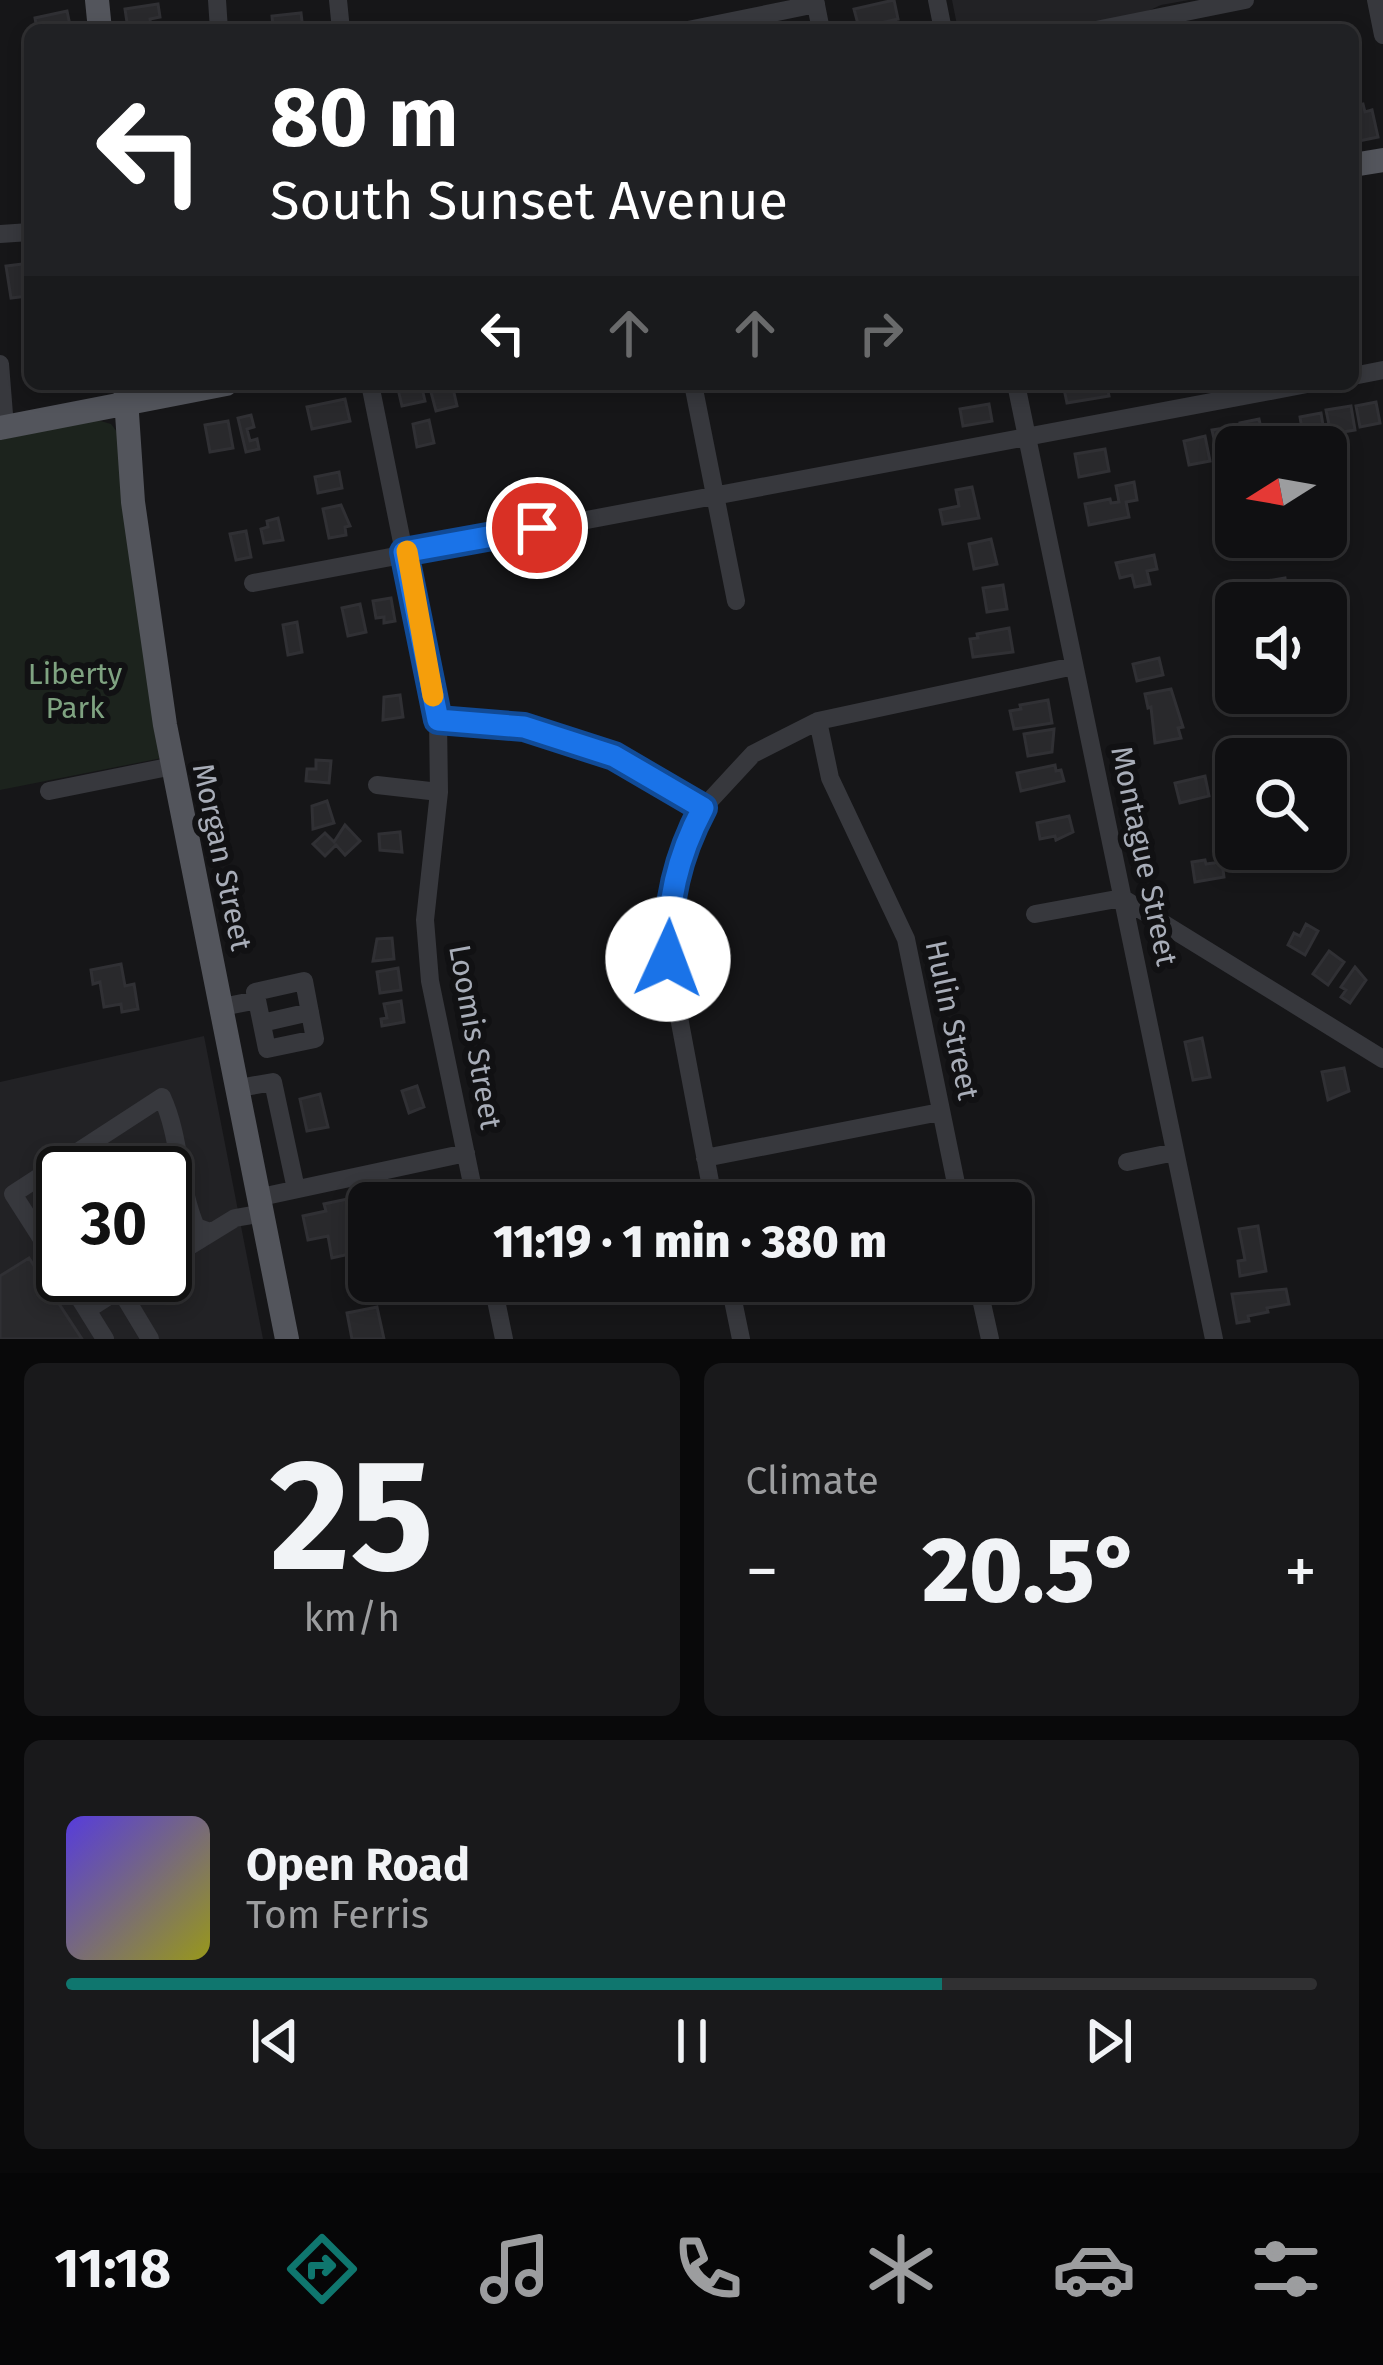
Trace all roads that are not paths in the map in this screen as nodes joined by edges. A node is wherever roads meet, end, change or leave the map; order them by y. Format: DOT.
graph roads {
  1 [pos="1245,0"];
  2 [pos="1376,0"];
  3 [pos="816,2"];
  4 [pos="715,24"];
  5 [pos="1126,24"];
  6 [pos="1383,35"];
  7 [pos="0,364"];
  8 [pos="165,390"];
  9 [pos="371,390"];
  10 [pos="694,390"];
  11 [pos="1017,390"];
  12 [pos="1275,390"];
  13 [pos="124,394"];
  14 [pos="2,427"];
  15 [pos="1027,436"];
  16 [pos="715,495"];
  17 [pos="404,552"];
  18 [pos="253,583"];
  19 [pos="736,601"];
  20 [pos="1074,666"];
  21 [pos="438,720"];
  22 [pos="818,721"];
  23 [pos="173,766"];
  24 [pos="377,785"];
  25 [pos="49,791"];
  26 [pos="439,791"];
  27 [pos="703,808"];
  28 [pos="1122,898"];
  29 [pos="1035,914"];
  30 [pos="257,1000"];
  31 [pos="222,1006"];
  32 [pos="1383,1059"];
  33 [pos="239,1088"];
  34 [pos="940,1112"];
  35 [pos="86,1146"];
  36 [pos="176,1146"];
  37 [pos="1175,1152"];
  38 [pos="289,1154"];
  39 [pos="466,1154"];
  40 [pos="705,1158"];
  41 [pos="254,1161"];
  42 [pos="1127,1162"];
  43 [pos="36,1178"];
  44 [pos="472,1182"];
  45 [pos="710,1182"];
  46 [pos="955,1182"];
  47 [pos="296,1189"];
  48 [pos="263,1205"];
  49 [pos="192,1218"];
  50 [pos="36,1230"];
  51 [pos="210,1232"];
  52 [pos="192,1244"];
  53 [pos="82,1302"];
  54 [pos="100,1302"];
  55 [pos="128,1302"];
  56 [pos="496,1302"];
  57 [pos="733,1302"];
  58 [pos="982,1302"];
  59 [pos="87,1310"];
  60 [pos="105,1339"];
  61 [pos="150,1339"];
  62 [pos="287,1339"];
  63 [pos="504,1339"];
  64 [pos="741,1339"];
  65 [pos="990,1339"];
  66 [pos="1214,1339"];
  1 -- 5 [label="street"];
  2 -- 6 [label="street"];
  3 -- 4 [label="street"];
  7 -- 14 [label="street"];
  8 -- 13 [label="main road"];
  9 -- 17 [label="street, Loomis Street"];
  10 -- 16 [label="street"];
  11 -- 15 [label="street, Montague Street"];
  12 -- 15 [label="street"];
  13 -- 14 [label="main road"];
  13 -- 23 [label="main road, Morgan Street"];
  15 -- 16 [label="street"];
  15 -- 20 [label="street, Montague Street"];
  16 -- 17 [label="street"];
  16 -- 19 [label="street"];
  17 -- 18 [label="street"];
  17 -- 21 [label="street, Loomis Street"];
  20 -- 22 [label="street"];
  20 -- 28 [label="street, Montague Street"];
  21 -- 26 [label="street, Loomis Street"];
  21 -- 27 [label="street"];
  22 -- 27 [label="street"];
  22 -- 34 [label="street, Hulin Street"];
  23 -- 25 [label="street"];
  23 -- 31 [label="main road, Morgan Street"];
  24 -- 26 [label="street"];
  26 -- 39 [label="street, Loomis Street"];
  27 -- 40 [label="street"];
  28 -- 29 [label="street"];
  28 -- 32 [label="street"];
  28 -- 37 [label="street, Montague Street"];
  30 -- 30 [label="street"];
  30 -- 31 [label="street"];
  31 -- 33 [label="main road, Morgan Street"];
  33 -- 38 [label="street"];
  33 -- 41 [label="main road, Morgan Street"];
  34 -- 40 [label="street"];
  34 -- 46 [label="street, Hulin Street"];
  35 -- 36 [label="street"];
  37 -- 42 [label="street"];
  37 -- 66 [label="street, Montague Street"];
  38 -- 41 [label="street"];
  38 -- 47 [label="street"];
  39 -- 44 [label="street, Loomis Street"];
  39 -- 47 [label="street"];
  40 -- 45 [label="street"];
  41 -- 48 [label="main road, Morgan Street"];
  43 -- 50 [label="street"];
  47 -- 48 [label="street"];
  48 -- 51 [label="street"];
  48 -- 62 [label="main road, Morgan Street"];
  49 -- 51 [label="street"];
  51 -- 52 [label="street"];
  53 -- 59 [label="street"];
  54 -- 59 [label="street"];
  55 -- 61 [label="street"];
  56 -- 63 [label="street"];
  57 -- 64 [label="street"];
  58 -- 65 [label="street"];
  59 -- 60 [label="street"];
}
